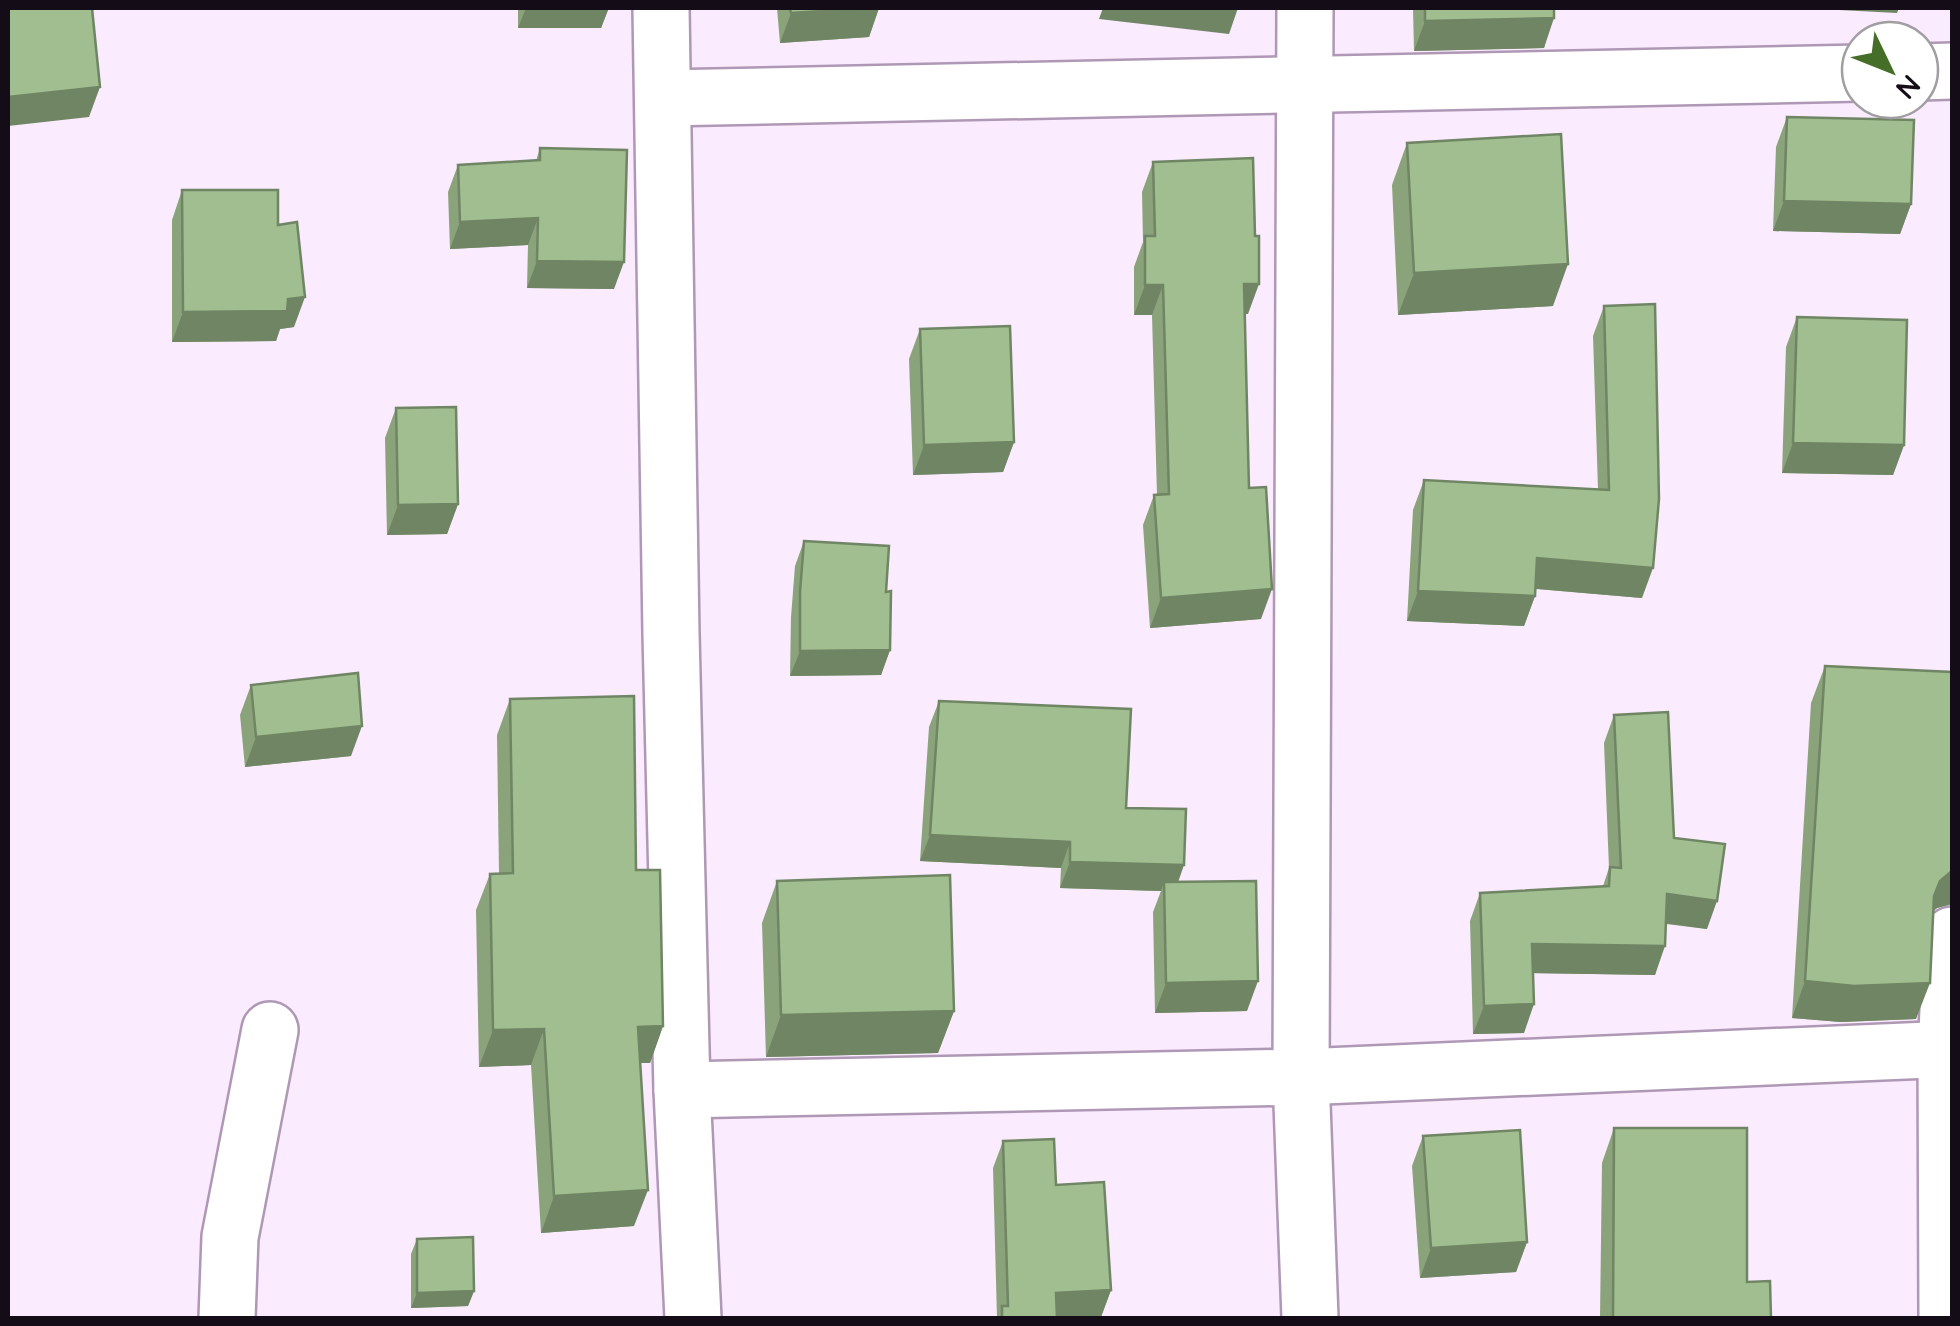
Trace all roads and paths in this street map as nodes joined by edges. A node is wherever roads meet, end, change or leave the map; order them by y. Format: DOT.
graph roads {
  1 [pos="661,8"];
  2 [pos="1305,8"];
  3 [pos="1840,73"];
  4 [pos="1306,82"];
  5 [pos="664,98"];
  6 [pos="1952,935"];
  7 [pos="270,1030"];
  8 [pos="1949,1049"];
  9 [pos="1301,1077"];
  10 [pos="682,1090"];
  11 [pos="226,1318"];
  12 [pos="693,1318"];
  13 [pos="1310,1318"];
  14 [pos="1947,1318"];
  1 -- 5 [label="street"];
  2 -- 4 [label="street"];
  3 -- 4 [label="street"];
  4 -- 5 [label="street"];
  4 -- 9 [label="street"];
  5 -- 10 [label="street"];
  6 -- 8 [label="street"];
  7 -- 11 [label="street"];
  8 -- 9 [label="street"];
  8 -- 14 [label="street"];
  9 -- 10 [label="street"];
  9 -- 13 [label="street"];
  10 -- 12 [label="street"];
}
